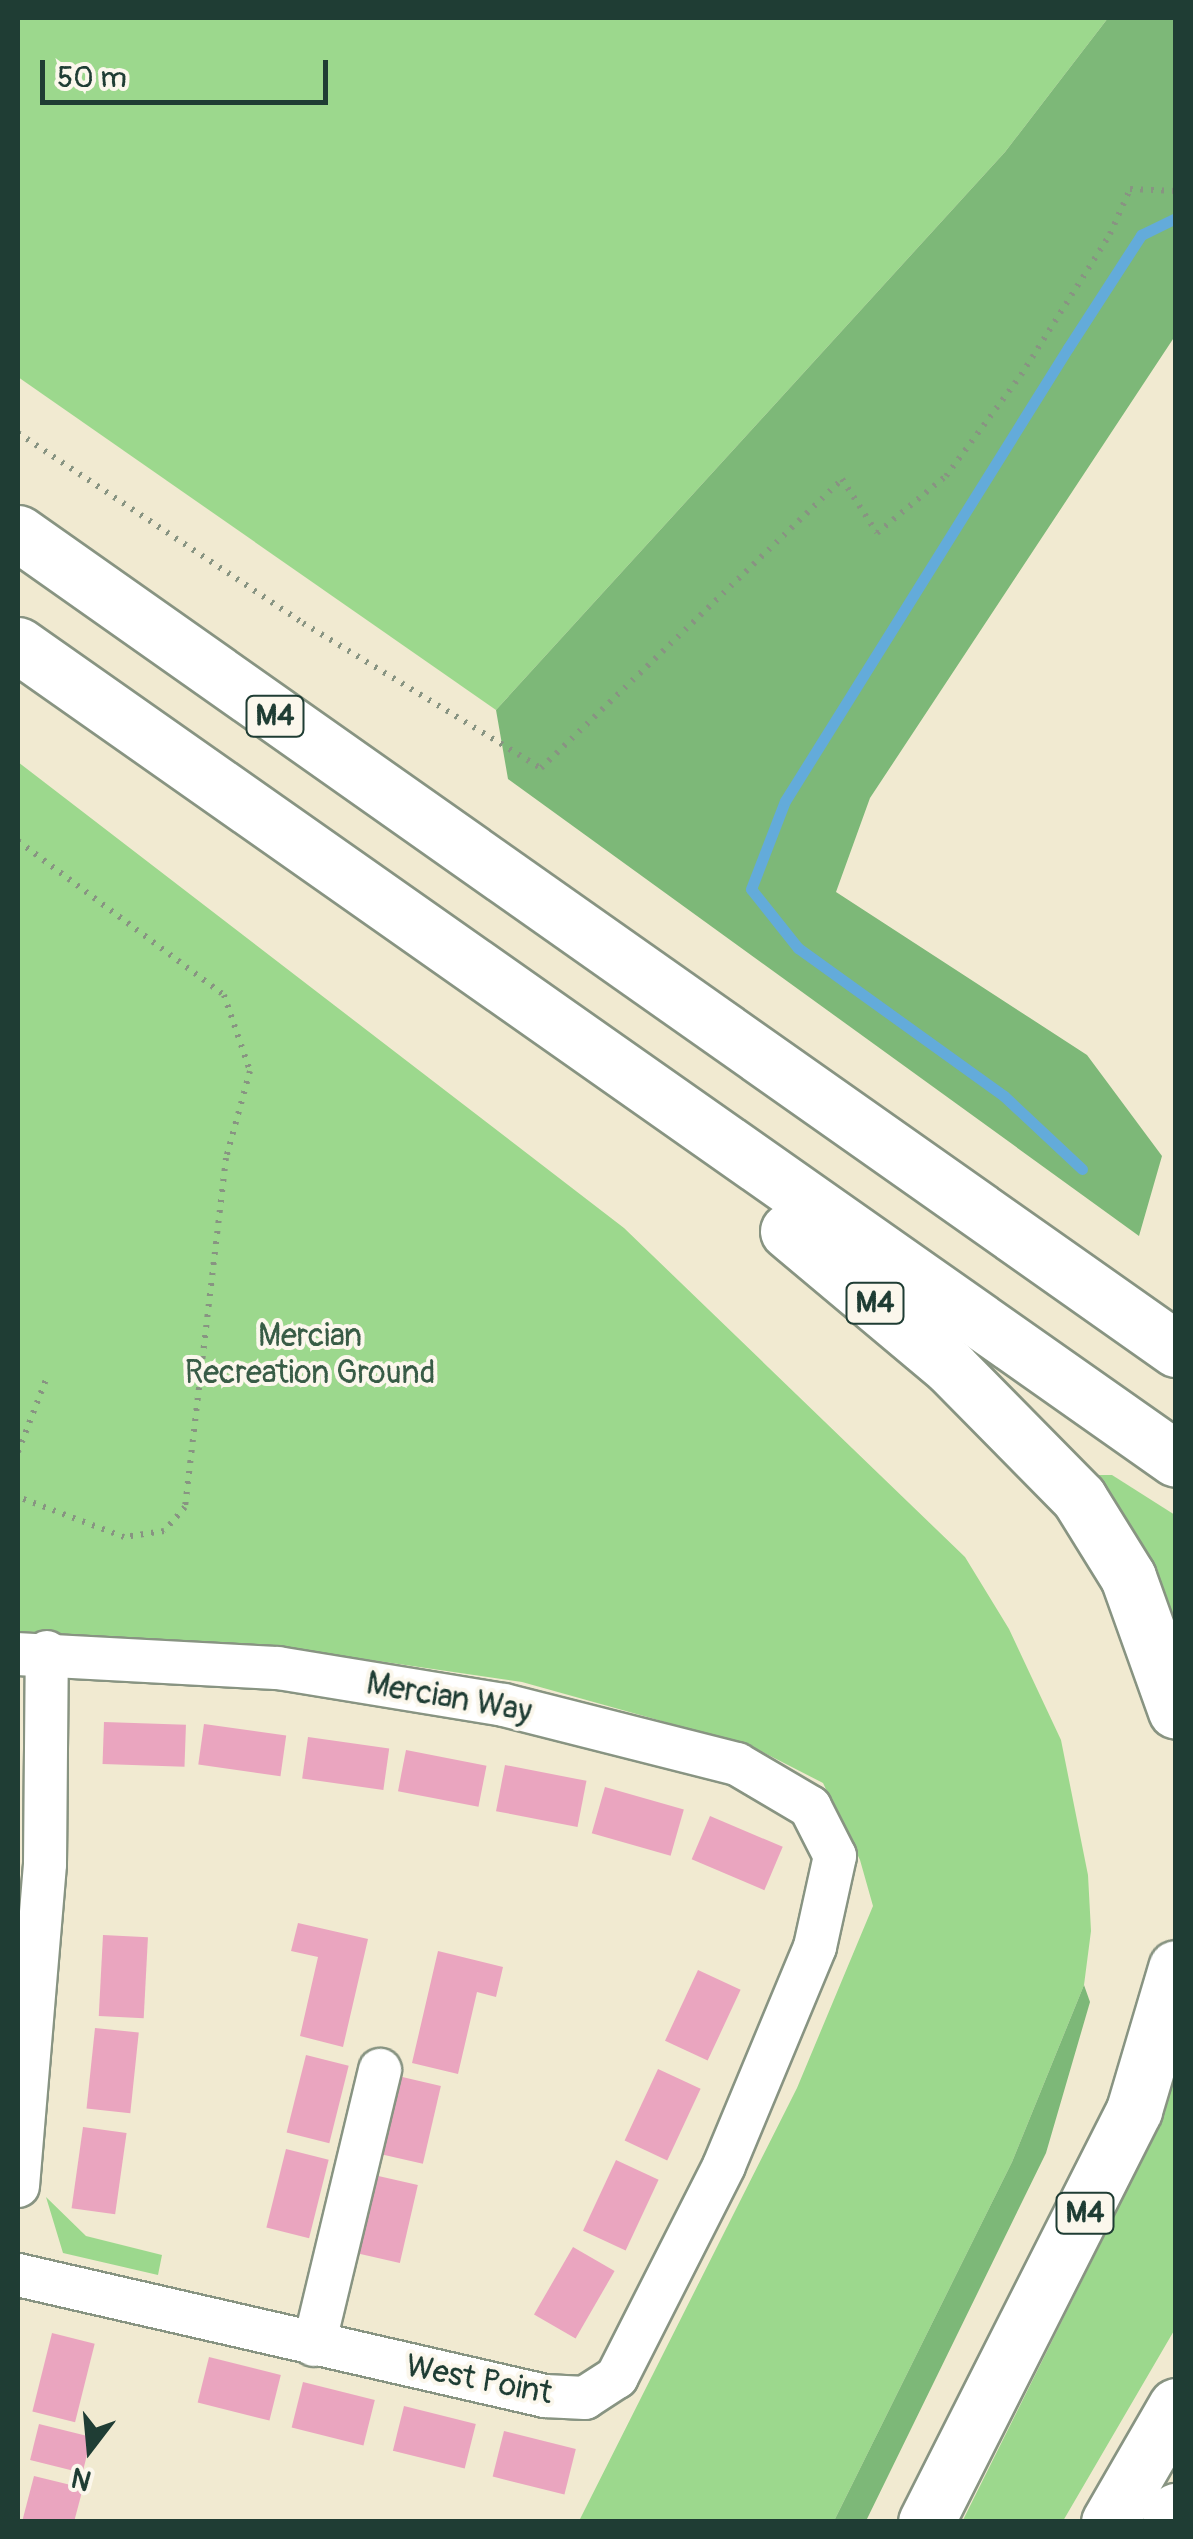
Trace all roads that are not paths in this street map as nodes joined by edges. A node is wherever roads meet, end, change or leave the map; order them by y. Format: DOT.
graph roads {
  1 [pos="18,533"];
  2 [pos="18,645"];
  3 [pos="477,971"];
  4 [pos="1176,1348"];
  5 [pos="1176,1459"];
  6 [pos="32,1653"];
  7 [pos="1176,1711"];
  8 [pos="835,1856"];
  9 [pos="1176,1968"];
  10 [pos="380,2070"];
  11 [pos="21,2125"];
  12 [pos="18,2186"];
  13 [pos="18,2275"];
  14 [pos="314,2345"];
  15 [pos="1176,2406"];
  16 [pos="1176,2511"];
  17 [pos="926,2522"];
  18 [pos="1109,2522"];
  19 [pos="1170,2522"];
  1 -- 4 [label="highway, M4"];
  2 -- 3 [label="highway, M4"];
  3 -- 5 [label="highway, M4"];
  3 -- 7 [label="highway, M4"];
  6 -- 8 [label="street, Mercian Way"];
  6 -- 11 [label="street"];
  8 -- 14 [label="street, West Point"];
  9 -- 17 [label="highway, M4"];
  10 -- 14 [label="street"];
  11 -- 12 [label="street"];
  13 -- 14 [label="street, West Point"];
  15 -- 18 [label="highway"];
  16 -- 19 [label="highway"];
}
